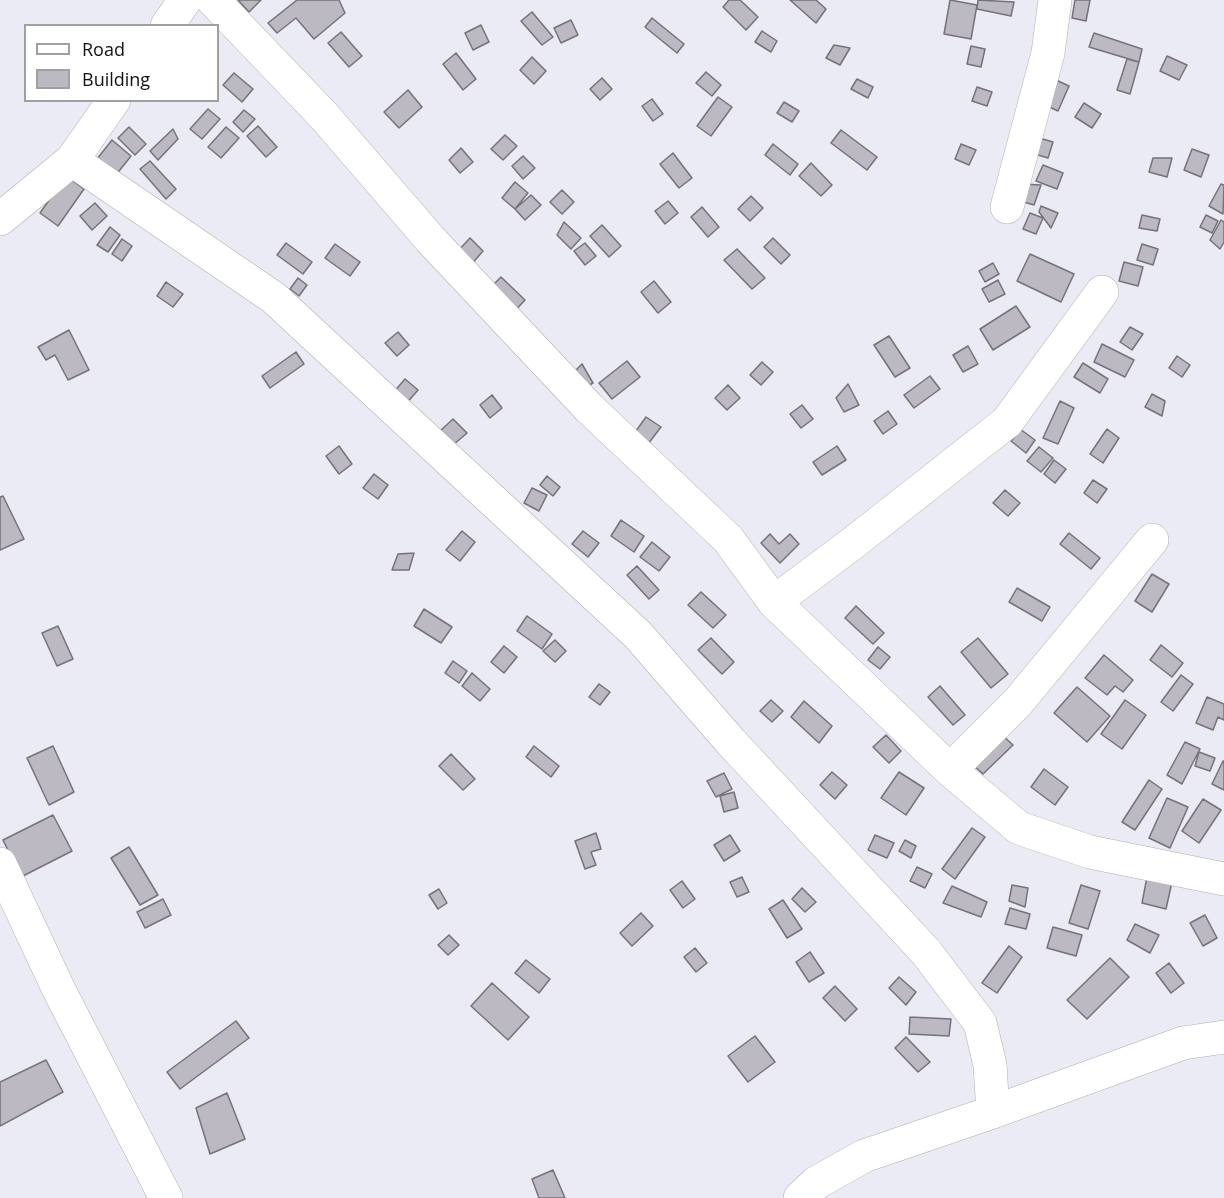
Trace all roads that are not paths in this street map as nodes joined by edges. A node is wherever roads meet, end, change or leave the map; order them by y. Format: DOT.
graph roads {
  1 [pos="185,0"];
  2 [pos="213,0"];
  3 [pos="1055,0"];
  4 [pos="168,24"];
  5 [pos="113,102"];
  6 [pos="72,160"];
  7 [pos="1007,207"];
  8 [pos="0,219"];
  9 [pos="1102,292"];
  10 [pos="1152,540"];
  11 [pos="774,602"];
  12 [pos="950,770"];
  13 [pos="0,864"];
  14 [pos="1224,879"];
  15 [pos="1224,1037"];
  16 [pos="993,1112"];
  17 [pos="166,1198"];
  18 [pos="800,1198"];
  1 -- 4 [label="street"];
  2 -- 11 [label="street"];
  3 -- 7 [label="street"];
  5 -- 6 [label="street"];
  6 -- 8 [label="street"];
  6 -- 16 [label="street"];
  9 -- 11 [label="street"];
  10 -- 12 [label="street"];
  11 -- 12 [label="street"];
  12 -- 14 [label="street"];
  13 -- 17 [label="street"];
  15 -- 16 [label="street"];
  16 -- 18 [label="street"];
}
